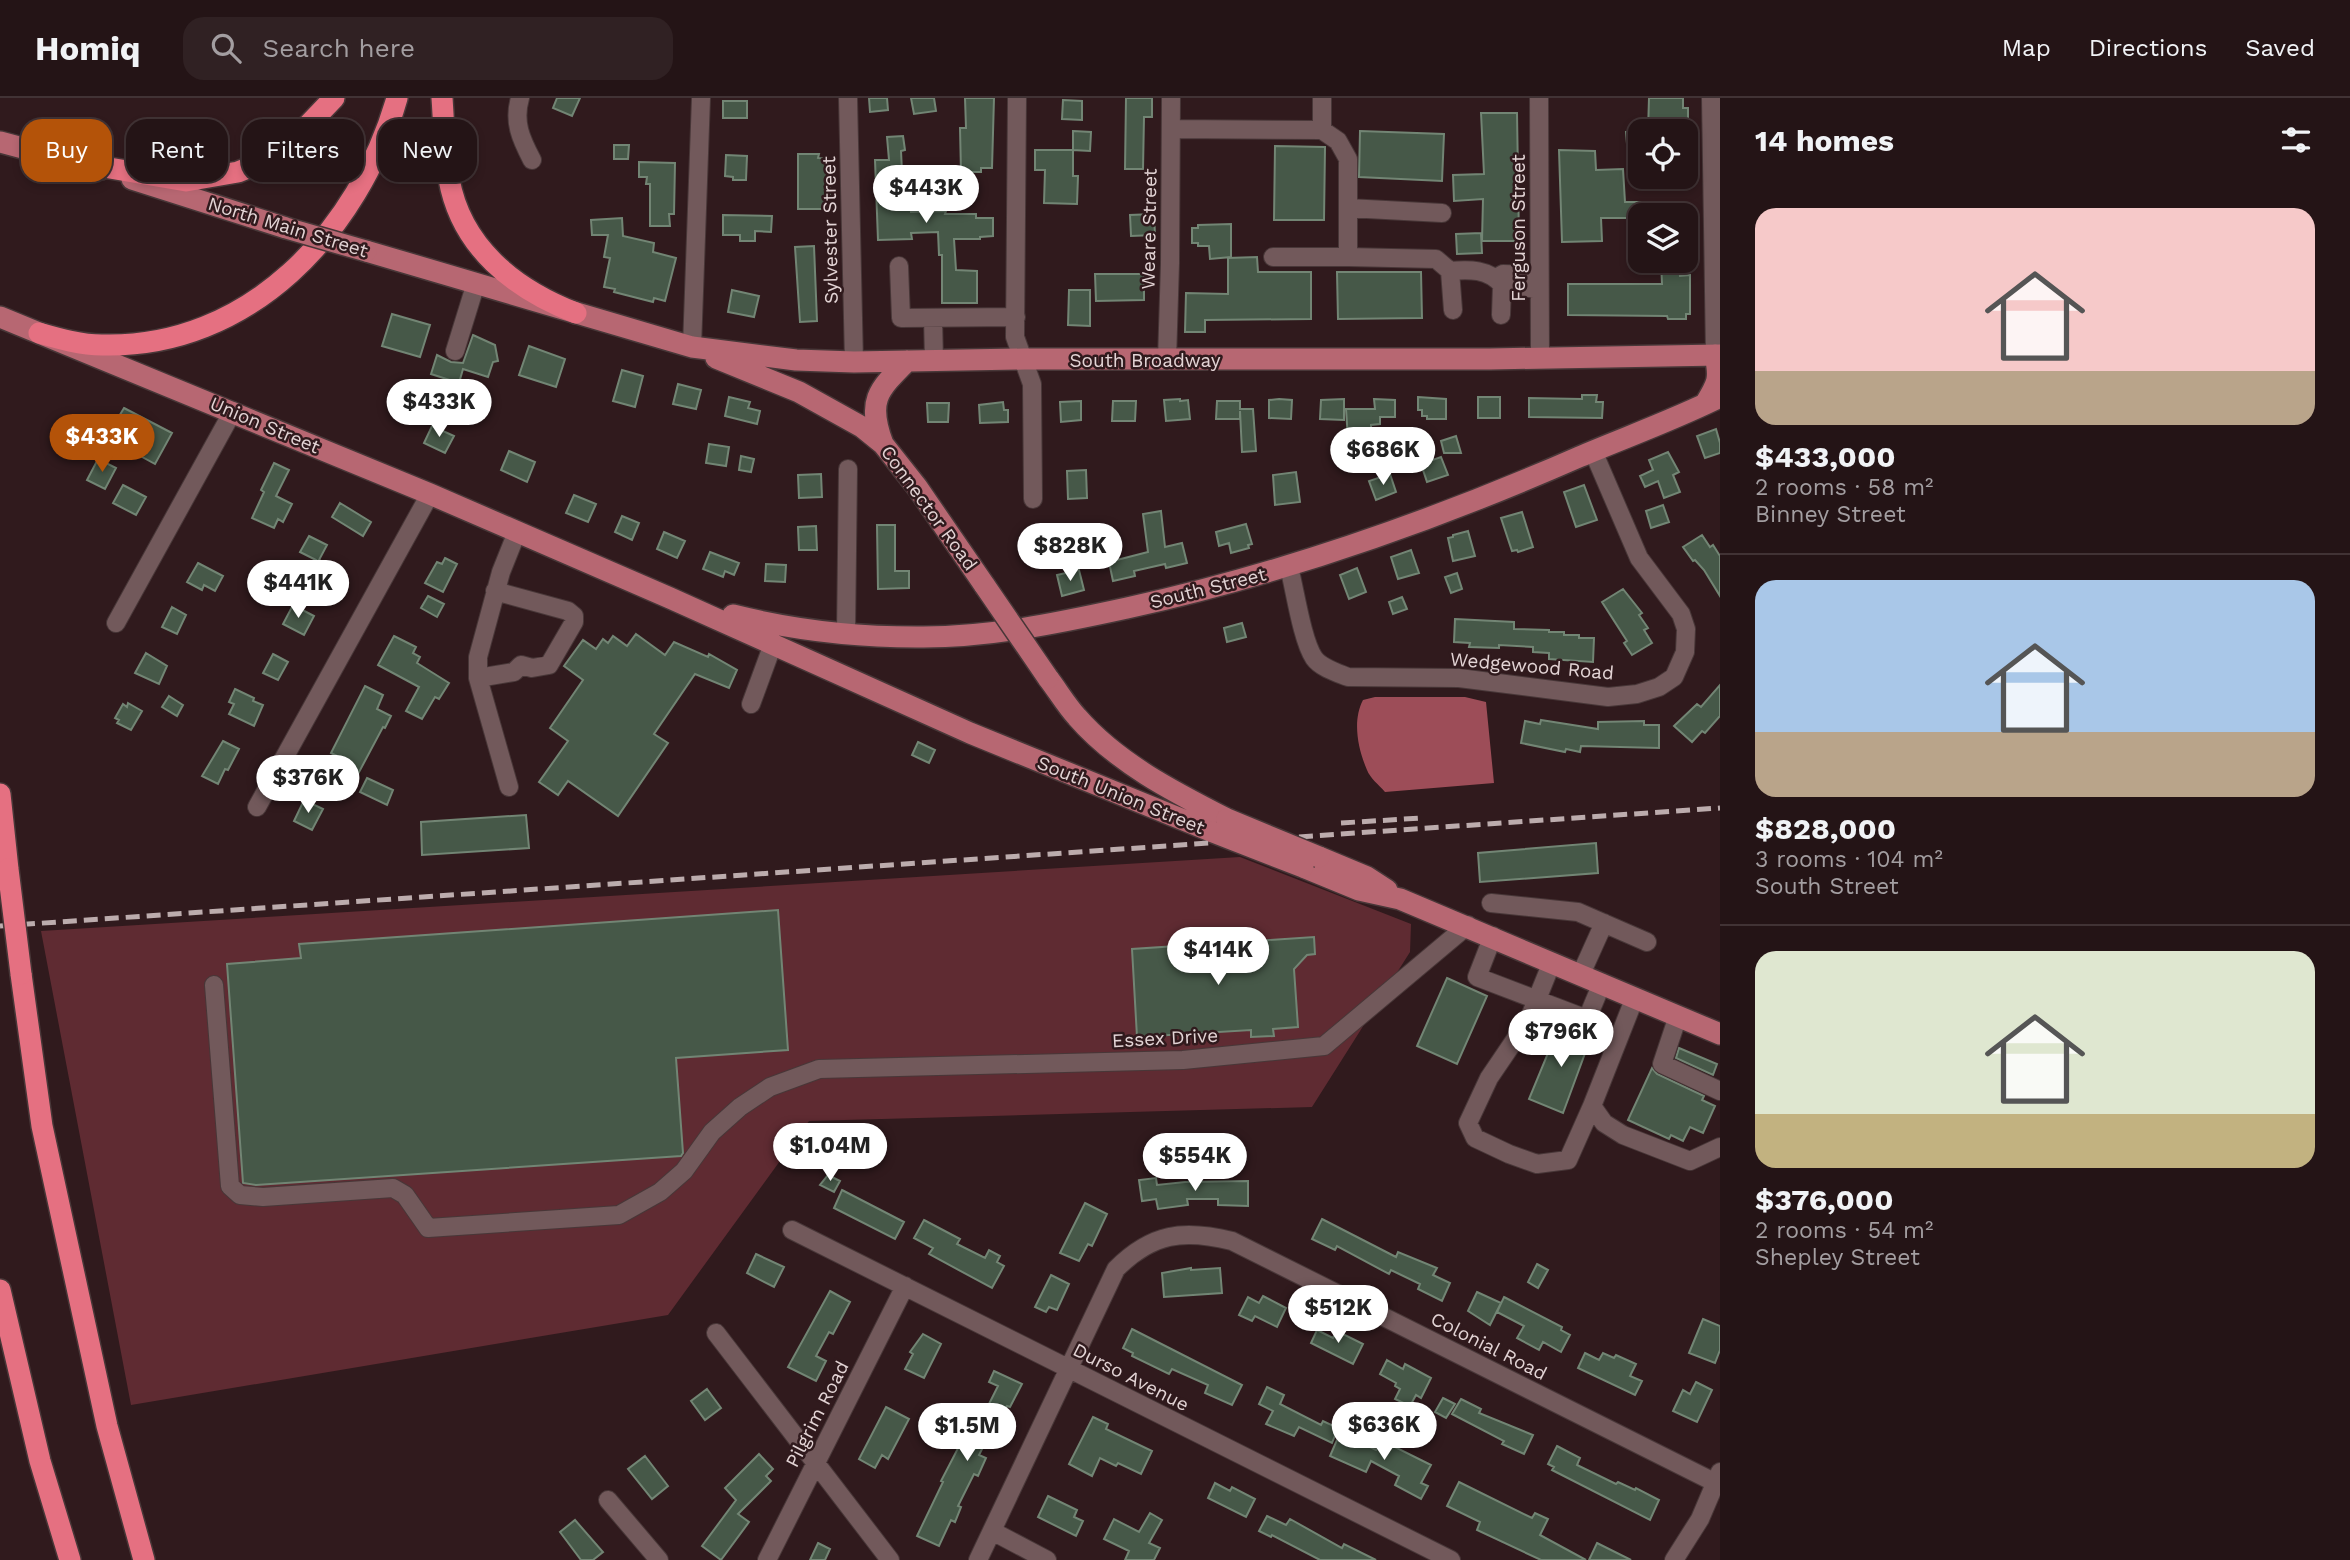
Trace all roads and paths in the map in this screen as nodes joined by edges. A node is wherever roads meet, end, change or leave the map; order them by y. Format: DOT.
graph roads {
  1 [pos="334,98"];
  2 [pos="397,98"];
  3 [pos="442,98"];
  4 [pos="520,98"];
  5 [pos="701,98"];
  6 [pos="848,98"];
  7 [pos="1017,98"];
  8 [pos="1171,98"];
  9 [pos="1322,98"];
  10 [pos="1539,98"];
  11 [pos="1711,98"];
  12 [pos="1171,129"];
  13 [pos="1322,130"];
  14 [pos="0,142"];
  15 [pos="21,147"];
  16 [pos="532,160"];
  17 [pos="112,168"];
  18 [pos="112,172"];
  19 [pos="1348,208"];
  20 [pos="1442,213"];
  21 [pos="1273,257"];
  22 [pos="1348,257"];
  23 [pos="900,266"];
  24 [pos="1450,271"];
  25 [pos="1499,282"];
  26 [pos="1539,282"];
  27 [pos="476,284"];
  28 [pos="1453,310"];
  29 [pos="576,313"];
  30 [pos="1501,315"];
  31 [pos="0,317"];
  32 [pos="1016,317"];
  33 [pos="933,318"];
  34 [pos="39,333"];
  35 [pos="692,347"];
  36 [pos="455,351"];
  37 [pos="1717,355"];
  38 [pos="1539,358"];
  39 [pos="1024,359"];
  40 [pos="1167,360"];
  41 [pos="907,361"];
  42 [pos="934,361"];
  43 [pos="854,362"];
  44 [pos="1713,400"];
  45 [pos="233,411"];
  46 [pos="883,444"];
  47 [pos="1593,451"];
  48 [pos="848,469"];
  49 [pos="430,494"];
  50 [pos="1033,499"];
  51 [pos="523,534"];
  52 [pos="1289,567"];
  53 [pos="495,591"];
  54 [pos="670,598"];
  55 [pos="116,623"];
  56 [pos="846,634"];
  57 [pos="773,644"];
  58 [pos="478,678"];
  59 [pos="751,704"];
  60 [pos="509,788"];
  61 [pos="0,794"];
  62 [pos="257,807"];
  63 [pos="1220,826"];
  64 [pos="1491,902"];
  65 [pos="1604,923"];
  66 [pos="1468,925"];
  67 [pos="1493,936"];
  68 [pos="1647,942"];
  69 [pos="1552,962"];
  70 [pos="1581,974"];
  71 [pos="1602,983"];
  72 [pos="214,985"];
  73 [pos="1635,997"];
  74 [pos="1536,1000"];
  75 [pos="1678,1016"];
  76 [pos="1720,1034"];
  77 [pos="1720,1091"];
  78 [pos="1592,1106"];
  79 [pos="1720,1147"];
  80 [pos="792,1230"];
  81 [pos="905,1286"];
  82 [pos="0,1290"];
  83 [pos="716,1333"];
  84 [pos="1068,1369"];
  85 [pos="816,1463"];
  86 [pos="1718,1477"];
  87 [pos="608,1500"];
  88 [pos="992,1531"];
  89 [pos="70,1560"];
  90 [pos="144,1560"];
  91 [pos="659,1560"];
  92 [pos="767,1560"];
  93 [pos="890,1560"];
  94 [pos="978,1560"];
  95 [pos="1047,1560"];
  96 [pos="1451,1560"];
  97 [pos="1674,1560"];
  1 -- 17 [label="highway"];
  2 -- 34 [label="highway"];
  3 -- 29 [label="highway"];
  4 -- 16 [label="street"];
  5 -- 35 [label="street"];
  6 -- 43 [label="street, Sylvester Street"];
  7 -- 32 [label="street"];
  8 -- 12 [label="street, Weare Street"];
  9 -- 13 [label="street"];
  10 -- 26 [label="street, Ferguson Street"];
  11 -- 37 [label="street"];
  12 -- 13 [label="street"];
  12 -- 40 [label="street, Weare Street"];
  13 -- 19 [label="street"];
  14 -- 15 [label="main road, North Main Street"];
  18 -- 27 [label="main road, North Main Street, bridge"];
  19 -- 20 [label="street"];
  19 -- 22 [label="street"];
  21 -- 22 [label="street"];
  22 -- 24 [label="street"];
  23 -- 33 [label="street"];
  24 -- 25 [label="street"];
  24 -- 28 [label="street"];
  25 -- 26 [label="street"];
  25 -- 30 [label="street"];
  26 -- 38 [label="street, Ferguson Street"];
  27 -- 29 [label="main road, North Main Street"];
  27 -- 36 [label="street"];
  29 -- 35 [label="main road, South Broadway"];
  31 -- 34 [label="main road, Union Street"];
  32 -- 33 [label="street"];
  32 -- 39 [label="street"];
  33 -- 42 [label="street"];
  34 -- 45 [label="main road, Union Street"];
  35 -- 43 [label="main road, South Broadway"];
  35 -- 46 [label="main road, Connector Road"];
  37 -- 38 [label="main road, South Broadway"];
  37 -- 44 [label="main road"];
  38 -- 40 [label="main road, South Broadway"];
  39 -- 40 [label="main road, South Broadway"];
  39 -- 42 [label="main road, South Broadway"];
  39 -- 50 [label="street"];
  41 -- 42 [label="main road, South Broadway"];
  41 -- 43 [label="main road, South Broadway"];
  41 -- 46 [label="main road"];
  44 -- 47 [label="main road, South Street"];
  45 -- 49 [label="main road, Union Street"];
  45 -- 55 [label="street"];
  46 -- 63 [label="main road, Connector Road, bridge"];
  47 -- 52 [label="main road, South Street"];
  47 -- 52 [label="street, Wedgewood Road"];
  48 -- 56 [label="street"];
  49 -- 51 [label="main road, Union Street"];
  49 -- 62 [label="street"];
  51 -- 53 [label="street"];
  51 -- 54 [label="main road, South Union Street"];
  52 -- 56 [label="main road, South Street"];
  53 -- 58 [label="street"];
  53 -- 58 [label="street"];
  54 -- 56 [label="main road, South Street"];
  54 -- 57 [label="main road, South Union Street"];
  57 -- 59 [label="street"];
  57 -- 63 [label="main road, South Union Street"];
  58 -- 60 [label="street"];
  61 -- 90 [label="highway, bridge"];
  63 -- 66 [label="main road, South Union Street, bridge"];
  64 -- 65 [label="street"];
  65 -- 68 [label="street"];
  65 -- 70 [label="street"];
  66 -- 67 [label="main road, South Union Street"];
  66 -- 72 [label="street, Essex Drive"];
  67 -- 69 [label="main road, South Union Street"];
  67 -- 74 [label="street"];
  69 -- 70 [label="main road, South Union Street"];
  69 -- 74 [label="street"];
  70 -- 71 [label="main road, South Union Street"];
  71 -- 73 [label="main road, South Union Street"];
  71 -- 74 [label="street"];
  73 -- 75 [label="main road, South Union Street"];
  73 -- 78 [label="street"];
  74 -- 78 [label="street"];
  75 -- 76 [label="main road, South Union Street"];
  75 -- 77 [label="street"];
  78 -- 79 [label="street"];
  80 -- 81 [label="street, Durso Avenue"];
  81 -- 84 [label="street, Durso Avenue"];
  81 -- 85 [label="street, Pilgrim Road"];
  82 -- 89 [label="highway"];
  83 -- 85 [label="street"];
  84 -- 86 [label="street, Colonial Road"];
  84 -- 88 [label="street, Colonial Road"];
  84 -- 96 [label="street, Durso Avenue"];
  85 -- 92 [label="street, Pilgrim Road"];
  85 -- 93 [label="street"];
  86 -- 97 [label="street"];
  87 -- 91 [label="street"];
  88 -- 94 [label="street, Colonial Road"];
  88 -- 95 [label="street"];
}
